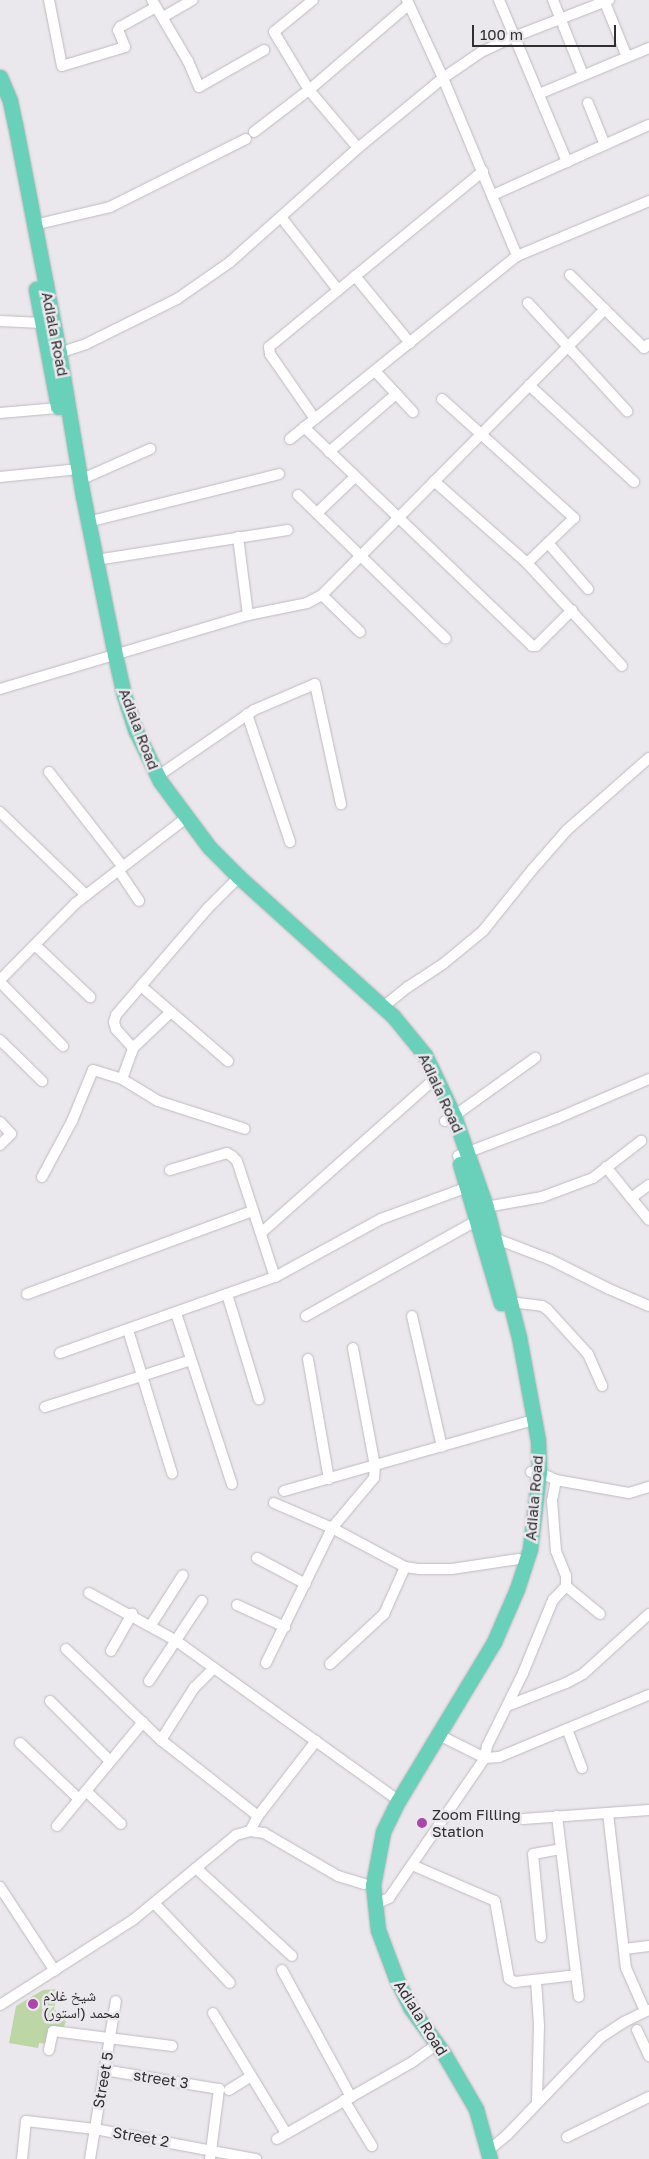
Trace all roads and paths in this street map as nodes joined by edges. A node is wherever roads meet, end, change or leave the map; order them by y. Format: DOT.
graph roads {
  1 [pos="49,0"];
  2 [pos="192,0"];
  3 [pos="313,0"];
  4 [pos="500,0"];
  5 [pos="553,0"];
  6 [pos="606,0"];
  7 [pos="408,2"];
  8 [pos="154,3"];
  9 [pos="162,17"];
  10 [pos="561,19"];
  11 [pos="516,36"];
  12 [pos="649,48"];
  13 [pos="264,50"];
  14 [pos="627,57"];
  15 [pos="583,75"];
  16 [pos="0,77"];
  17 [pos="443,78"];
  18 [pos="309,90"];
  19 [pos="539,94"];
  20 [pos="588,103"];
  21 [pos="0,105"];
  22 [pos="649,125"];
  23 [pos="605,145"];
  24 [pos="358,148"];
  25 [pos="567,162"];
  26 [pos="483,171"];
  27 [pos="493,194"];
  28 [pos="649,201"];
  29 [pos="281,217"];
  30 [pos="34,225"];
  31 [pos="517,256"];
  32 [pos="570,275"];
  33 [pos="356,276"];
  34 [pos="338,290"];
  35 [pos="528,303"];
  36 [pos="604,309"];
  37 [pos="0,321"];
  38 [pos="42,323"];
  39 [pos="410,342"];
  40 [pos="649,344"];
  41 [pos="568,346"];
  42 [pos="59,353"];
  43 [pos="374,371"];
  44 [pos="529,385"];
  45 [pos="396,394"];
  46 [pos="442,398"];
  47 [pos="58,408"];
  48 [pos="627,411"];
  49 [pos="412,412"];
  50 [pos="0,413"];
  51 [pos="315,419"];
  52 [pos="304,428"];
  53 [pos="480,435"];
  54 [pos="290,439"];
  55 [pos="150,449"];
  56 [pos="329,452"];
  57 [pos="279,474"];
  58 [pos="75,475"];
  59 [pos="0,477"];
  60 [pos="355,477"];
  61 [pos="434,481"];
  62 [pos="634,482"];
  63 [pos="298,495"];
  64 [pos="317,514"];
  65 [pos="397,518"];
  66 [pos="88,522"];
  67 [pos="288,530"];
  68 [pos="238,537"];
  69 [pos="548,544"];
  70 [pos="360,555"];
  71 [pos="96,560"];
  72 [pos="527,564"];
  73 [pos="588,589"];
  74 [pos="322,595"];
  75 [pos="572,610"];
  76 [pos="248,614"];
  77 [pos="360,632"];
  78 [pos="446,639"];
  79 [pos="111,656"];
  80 [pos="622,666"];
  81 [pos="0,689"];
  82 [pos="247,714"];
  83 [pos="649,758"];
  84 [pos="49,772"];
  85 [pos="158,776"];
  86 [pos="341,804"];
  87 [pos="0,812"];
  88 [pos="182,821"];
  89 [pos="290,842"];
  90 [pos="121,869"];
  91 [pos="233,883"];
  92 [pos="86,895"];
  93 [pos="140,901"];
  94 [pos="35,945"];
  95 [pos="0,981"];
  96 [pos="141,986"];
  97 [pos="90,997"];
  98 [pos="383,1007"];
  99 [pos="171,1012"];
  100 [pos="0,1040"];
  101 [pos="63,1046"];
  102 [pos="133,1048"];
  103 [pos="535,1058"];
  104 [pos="228,1061"];
  105 [pos="122,1079"];
  106 [pos="649,1079"];
  107 [pos="42,1081"];
  108 [pos="430,1083"];
  109 [pos="449,1118"];
  110 [pos="0,1122"];
  111 [pos="245,1129"];
  112 [pos="641,1141"];
  113 [pos="0,1145"];
  114 [pos="463,1155"];
  115 [pos="606,1167"];
  116 [pos="170,1170"];
  117 [pos="42,1177"];
  118 [pos="649,1185"];
  119 [pos="468,1187"];
  120 [pos="631,1198"];
  121 [pos="253,1211"];
  122 [pos="482,1213"];
  123 [pos="649,1220"];
  124 [pos="260,1233"];
  125 [pos="494,1238"];
  126 [pos="275,1277"];
  127 [pos="27,1294"];
  128 [pos="227,1294"];
  129 [pos="510,1302"];
  130 [pos="649,1306"];
  131 [pos="176,1313"];
  132 [pos="306,1316"];
  133 [pos="412,1316"];
  134 [pos="128,1330"];
  135 [pos="353,1348"];
  136 [pos="60,1353"];
  137 [pos="308,1359"];
  138 [pos="191,1360"];
  139 [pos="143,1377"];
  140 [pos="602,1386"];
  141 [pos="259,1399"];
  142 [pos="44,1407"];
  143 [pos="527,1422"];
  144 [pos="442,1447"];
  145 [pos="375,1466"];
  146 [pos="172,1472"];
  147 [pos="535,1472"];
  148 [pos="329,1479"];
  149 [pos="556,1480"];
  150 [pos="232,1484"];
  151 [pos="649,1487"];
  152 [pos="284,1491"];
  153 [pos="274,1502"];
  154 [pos="332,1528"];
  155 [pos="257,1558"];
  156 [pos="518,1559"];
  157 [pos="404,1567"];
  158 [pos="183,1575"];
  159 [pos="306,1584"];
  160 [pos="566,1586"];
  161 [pos="89,1593"];
  162 [pos="202,1600"];
  163 [pos="237,1605"];
  164 [pos="132,1614"];
  165 [pos="600,1614"];
  166 [pos="649,1614"];
  167 [pos="151,1626"];
  168 [pos="285,1627"];
  169 [pos="175,1640"];
  170 [pos="66,1649"];
  171 [pos="111,1651"];
  172 [pos="266,1663"];
  173 [pos="330,1664"];
  174 [pos="214,1668"];
  175 [pos="149,1681"];
  176 [pos="649,1695"];
  177 [pos="50,1701"];
  178 [pos="507,1706"];
  179 [pos="142,1722"];
  180 [pos="568,1729"];
  181 [pos="439,1734"];
  182 [pos="161,1740"];
  183 [pos="316,1741"];
  184 [pos="20,1743"];
  185 [pos="485,1758"];
  186 [pos="110,1761"];
  187 [pos="582,1768"];
  188 [pos="86,1791"];
  189 [pos="392,1796"];
  190 [pos="79,1799"];
  191 [pos="649,1810"];
  192 [pos="608,1813"];
  193 [pos="258,1816"];
  194 [pos="557,1816"];
  195 [pos="523,1819"];
  196 [pos="122,1824"];
  197 [pos="57,1826"];
  198 [pos="250,1831"];
  199 [pos="561,1849"];
  200 [pos="412,1865"];
  201 [pos="196,1868"];
  202 [pos="364,1884"];
  203 [pos="0,1887"];
  204 [pos="154,1903"];
  205 [pos="374,1906"];
  206 [pos="541,1937"];
  207 [pos="649,1946"];
  208 [pos="624,1949"];
  209 [pos="292,1956"];
  210 [pos="282,1970"];
  211 [pos="55,1971"];
  212 [pos="576,1975"];
  213 [pos="536,1980"];
  214 [pos="230,1983"];
  215 [pos="579,1997"];
  216 [pos="116,2001"];
  217 [pos="0,2005"];
  218 [pos="647,2011"];
  219 [pos="213,2013"];
  220 [pos="637,2030"];
  221 [pos="110,2038"];
  222 [pos="172,2046"];
  223 [pos="430,2049"];
  224 [pos="49,2050"];
  225 [pos="649,2056"];
  226 [pos="104,2070"];
  227 [pos="251,2076"];
  228 [pos="224,2089"];
  229 [pos="649,2097"];
  230 [pos="348,2098"];
  231 [pos="537,2101"];
  232 [pos="94,2129"];
  233 [pos="286,2133"];
  234 [pos="567,2137"];
  235 [pos="276,2138"];
  236 [pos="372,2146"];
  237 [pos="211,2155"];
  238 [pos="487,2156"];
  239 [pos="22,2159"];
  240 [pos="90,2159"];
  241 [pos="256,2159"];
  1 -- 8 [label="street"];
  2 -- 9 [label="street"];
  3 -- 18 [label="street"];
  4 -- 11 [label="street"];
  5 -- 10 [label="street"];
  6 -- 10 [label="street"];
  6 -- 14 [label="street"];
  7 -- 17 [label="street"];
  7 -- 18 [label="street"];
  8 -- 9 [label="street"];
  9 -- 13 [label="street"];
  10 -- 11 [label="street"];
  10 -- 15 [label="street"];
  11 -- 17 [label="street"];
  11 -- 19 [label="street"];
  12 -- 14 [label="street"];
  14 -- 15 [label="street"];
  15 -- 19 [label="street"];
  16 -- 30 [label="main road, Adiala Road"];
  17 -- 24 [label="street"];
  17 -- 26 [label="street"];
  18 -- 24 [label="street"];
  18 -- 30 [label="street"];
  19 -- 25 [label="street"];
  20 -- 23 [label="street"];
  21 -- 38 [label="main road, Adiala Road"];
  22 -- 23 [label="street"];
  23 -- 25 [label="street"];
  24 -- 29 [label="street"];
  25 -- 27 [label="street"];
  26 -- 27 [label="street"];
  26 -- 33 [label="street"];
  27 -- 31 [label="street"];
  28 -- 31 [label="street"];
  29 -- 34 [label="street"];
  29 -- 42 [label="street"];
  30 -- 42 [label="main road, Adiala Road"];
  31 -- 39 [label="street"];
  32 -- 36 [label="street"];
  33 -- 34 [label="street"];
  33 -- 39 [label="street"];
  34 -- 51 [label="street"];
  35 -- 41 [label="street"];
  36 -- 40 [label="street"];
  36 -- 41 [label="street"];
  37 -- 38 [label="street"];
  38 -- 47 [label="main road, Adiala Road"];
  39 -- 43 [label="street"];
  41 -- 44 [label="street"];
  41 -- 48 [label="street"];
  42 -- 58 [label="main road, Adiala Road"];
  43 -- 45 [label="street"];
  43 -- 51 [label="street"];
  44 -- 53 [label="street"];
  44 -- 62 [label="street"];
  45 -- 49 [label="street"];
  45 -- 56 [label="street"];
  46 -- 53 [label="street"];
  47 -- 50 [label="street"];
  47 -- 58 [label="main road, Adiala Road"];
  51 -- 52 [label="street"];
  52 -- 54 [label="street"];
  52 -- 56 [label="street"];
  53 -- 61 [label="street"];
  53 -- 69 [label="street"];
  55 -- 58 [label="street"];
  56 -- 60 [label="street"];
  57 -- 66 [label="street"];
  58 -- 59 [label="street"];
  58 -- 66 [label="main road, Adiala Road"];
  58 -- 79 [label="main road, Adiala Road"];
  60 -- 64 [label="street"];
  60 -- 65 [label="street"];
  61 -- 65 [label="street"];
  61 -- 72 [label="street"];
  63 -- 64 [label="street"];
  64 -- 70 [label="street"];
  65 -- 70 [label="street"];
  65 -- 75 [label="street"];
  66 -- 71 [label="main road, Adiala Road"];
  67 -- 68 [label="street"];
  68 -- 71 [label="street"];
  68 -- 76 [label="street"];
  69 -- 72 [label="street"];
  69 -- 73 [label="street"];
  70 -- 74 [label="street"];
  70 -- 78 [label="street"];
  71 -- 79 [label="main road, Adiala Road"];
  72 -- 75 [label="street"];
  74 -- 76 [label="street"];
  74 -- 77 [label="street"];
  75 -- 80 [label="street"];
  76 -- 79 [label="street"];
  79 -- 81 [label="street"];
  79 -- 85 [label="main road, Adiala Road"];
  79 -- 88 [label="main road, Adiala Road"];
  82 -- 85 [label="street"];
  82 -- 86 [label="street"];
  82 -- 89 [label="street"];
  83 -- 98 [label="street"];
  84 -- 90 [label="street"];
  85 -- 88 [label="main road, Adiala Road"];
  87 -- 92 [label="street"];
  88 -- 90 [label="street"];
  88 -- 91 [label="main road, Adiala Road"];
  88 -- 98 [label="main road, Adiala Road"];
  90 -- 92 [label="street"];
  90 -- 93 [label="street"];
  91 -- 96 [label="street"];
  91 -- 108 [label="main road, Adiala Road"];
  92 -- 94 [label="street"];
  94 -- 95 [label="street"];
  94 -- 97 [label="street"];
  95 -- 101 [label="street"];
  96 -- 99 [label="street"];
  96 -- 102 [label="street"];
  98 -- 109 [label="main road, Adiala Road"];
  99 -- 102 [label="street"];
  99 -- 104 [label="street"];
  100 -- 107 [label="street"];
  102 -- 105 [label="street"];
  103 -- 109 [label="street"];
  105 -- 111 [label="street"];
  105 -- 117 [label="street"];
  106 -- 114 [label="street"];
  108 -- 109 [label="main road, Adiala Road"];
  108 -- 124 [label="street"];
  109 -- 114 [label="main road, Adiala Road"];
  110 -- 113 [label="street"];
  112 -- 115 [label="street"];
  114 -- 119 [label="main road, Adiala Road"];
  114 -- 122 [label="main road, Adiala Road"];
  115 -- 120 [label="street"];
  115 -- 122 [label="street"];
  116 -- 121 [label="street"];
  118 -- 120 [label="street"];
  119 -- 122 [label="main road, Adiala Road"];
  119 -- 126 [label="street"];
  120 -- 123 [label="street"];
  121 -- 124 [label="street"];
  121 -- 127 [label="street"];
  122 -- 125 [label="main road, Adiala Road"];
  122 -- 132 [label="street"];
  122 -- 143 [label="main road, Adiala Road"];
  124 -- 126 [label="street"];
  125 -- 129 [label="main road, Adiala Road"];
  125 -- 130 [label="street"];
  126 -- 128 [label="street"];
  128 -- 131 [label="street"];
  128 -- 141 [label="street"];
  129 -- 140 [label="street"];
  129 -- 147 [label="main road, Adiala Road"];
  131 -- 134 [label="street"];
  131 -- 138 [label="street"];
  133 -- 144 [label="street"];
  134 -- 136 [label="street"];
  134 -- 139 [label="street"];
  135 -- 145 [label="street"];
  137 -- 148 [label="street"];
  138 -- 139 [label="street"];
  138 -- 150 [label="street"];
  139 -- 142 [label="street"];
  139 -- 146 [label="street"];
  143 -- 144 [label="street"];
  143 -- 147 [label="main road, Adiala Road"];
  144 -- 145 [label="street"];
  145 -- 148 [label="street"];
  145 -- 154 [label="street"];
  147 -- 149 [label="street"];
  147 -- 156 [label="main road, Adiala Road"];
  147 -- 181 [label="main road, Adiala Road"];
  148 -- 152 [label="street"];
  149 -- 151 [label="street"];
  149 -- 160 [label="street"];
  153 -- 154 [label="street"];
  154 -- 157 [label="street"];
  154 -- 159 [label="street"];
  155 -- 159 [label="street"];
  156 -- 157 [label="street"];
  156 -- 189 [label="main road, Adiala Road"];
  157 -- 173 [label="street"];
  158 -- 167 [label="street"];
  159 -- 168 [label="street"];
  160 -- 165 [label="street"];
  160 -- 178 [label="street"];
  161 -- 164 [label="street"];
  162 -- 169 [label="street"];
  163 -- 168 [label="street"];
  164 -- 167 [label="street"];
  164 -- 171 [label="street"];
  166 -- 178 [label="street"];
  167 -- 169 [label="street"];
  168 -- 172 [label="street"];
  169 -- 174 [label="street"];
  169 -- 175 [label="street"];
  170 -- 179 [label="street"];
  174 -- 182 [label="street"];
  174 -- 183 [label="street"];
  176 -- 180 [label="street"];
  177 -- 186 [label="street"];
  178 -- 185 [label="street"];
  179 -- 182 [label="street"];
  179 -- 186 [label="street"];
  180 -- 185 [label="street"];
  180 -- 187 [label="street"];
  181 -- 185 [label="street"];
  181 -- 205 [label="main road, Adiala Road"];
  182 -- 193 [label="street"];
  183 -- 189 [label="street"];
  183 -- 193 [label="street"];
  184 -- 190 [label="street"];
  185 -- 200 [label="street"];
  186 -- 188 [label="street"];
  188 -- 190 [label="street"];
  188 -- 196 [label="street"];
  189 -- 202 [label="main road, Adiala Road"];
  190 -- 197 [label="street"];
  191 -- 192 [label="street"];
  192 -- 194 [label="street"];
  192 -- 208 [label="street"];
  193 -- 198 [label="street"];
  194 -- 195 [label="street"];
  194 -- 199 [label="street"];
  198 -- 201 [label="street"];
  198 -- 202 [label="street"];
  199 -- 206 [label="street"];
  199 -- 212 [label="street"];
  200 -- 205 [label="street"];
  200 -- 213 [label="street"];
  201 -- 204 [label="street"];
  201 -- 209 [label="street"];
  202 -- 223 [label="main road, Adiala Road"];
  203 -- 211 [label="street"];
  204 -- 211 [label="street"];
  204 -- 214 [label="street"];
  205 -- 238 [label="main road, Adiala Road"];
  207 -- 208 [label="street"];
  208 -- 218 [label="street"];
  210 -- 230 [label="street"];
  211 -- 217 [label="street"];
  212 -- 213 [label="street"];
  212 -- 215 [label="street"];
  213 -- 231 [label="street"];
  216 -- 221 [label="street, Street 5"];
  218 -- 231 [label="street"];
  219 -- 227 [label="street"];
  220 -- 225 [label="street"];
  221 -- 222 [label="street"];
  221 -- 224 [label="street"];
  221 -- 226 [label="street, Street 5"];
  223 -- 230 [label="street"];
  223 -- 238 [label="main road, Adiala Road"];
  226 -- 228 [label="street, street 3"];
  226 -- 232 [label="street, Street 5"];
  227 -- 228 [label="street"];
  227 -- 233 [label="street"];
  228 -- 237 [label="street"];
  229 -- 234 [label="street"];
  230 -- 233 [label="street"];
  230 -- 236 [label="street"];
  231 -- 238 [label="street"];
  232 -- 237 [label="street, Street 2"];
  232 -- 239 [label="street, Street 2"];
  232 -- 240 [label="street, Street 5"];
  233 -- 235 [label="street"];
  237 -- 241 [label="street, Street 2"];
}
